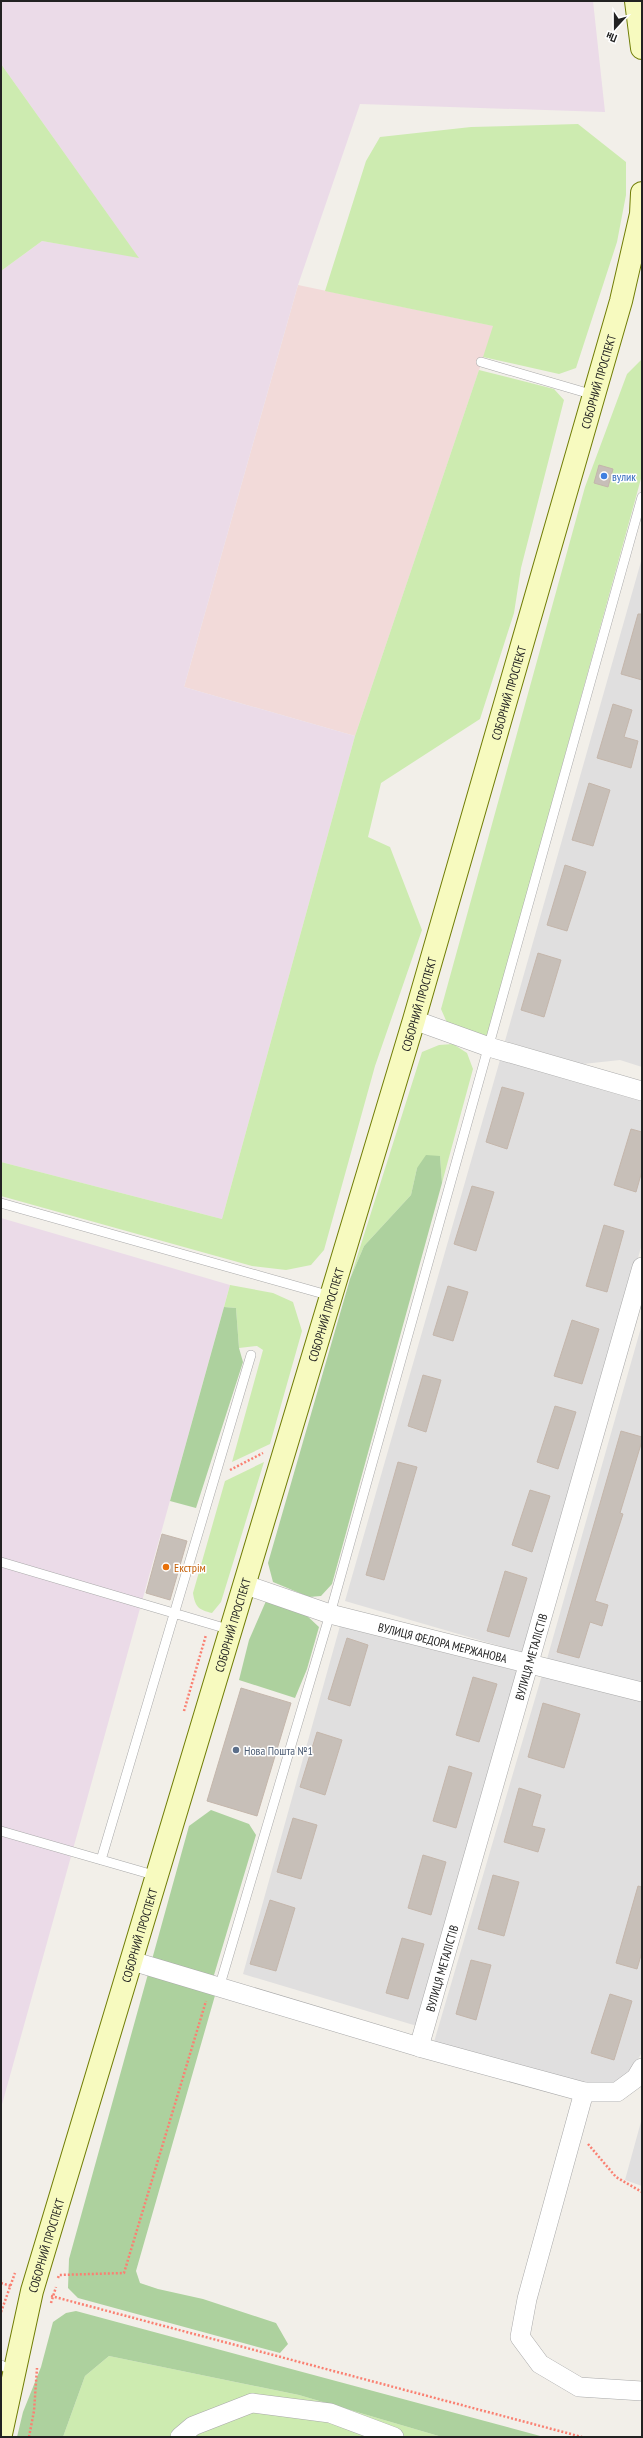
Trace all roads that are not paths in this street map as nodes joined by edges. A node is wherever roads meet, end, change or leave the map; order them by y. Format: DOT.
graph roads {
  1 [pos="636,1"];
  2 [pos="642,48"];
  3 [pos="642,193"];
  4 [pos="481,362"];
  5 [pos="594,395"];
  6 [pos="642,497"];
  7 [pos="414,1020"];
  8 [pos="489,1047"];
  9 [pos="642,1091"];
  10 [pos="1,1203"];
  11 [pos="642,1267"];
  12 [pos="331,1296"];
  13 [pos="251,1355"];
  14 [pos="1,1562"];
  15 [pos="246,1585"];
  16 [pos="174,1613"];
  17 [pos="330,1614"];
  18 [pos="232,1630"];
  19 [pos="528,1665"];
  20 [pos="642,1692"];
  21 [pos="1,1831"];
  22 [pos="101,1860"];
  23 [pos="157,1876"];
  24 [pos="132,1962"];
  25 [pos="215,1987"];
  26 [pos="419,2047"];
  27 [pos="642,2068"];
  28 [pos="584,2092"];
  29 [pos="8,2368"];
  30 [pos="642,2391"];
  31 [pos="1,2434"];
  32 [pos="180,2437"];
  33 [pos="394,2437"];
  1 -- 2 [label="main road"];
  3 -- 5 [label="main road, СОБОРНИЙ ПРОСПЕКТ"];
  4 -- 5 [label="lane"];
  5 -- 7 [label="main road, СОБОРНИЙ ПРОСПЕКТ"];
  6 -- 8 [label="lane"];
  7 -- 8 [label="street"];
  7 -- 12 [label="main road, СОБОРНИЙ ПРОСПЕКТ"];
  8 -- 9 [label="street"];
  8 -- 17 [label="lane"];
  10 -- 12 [label="lane"];
  11 -- 19 [label="street, ВУЛИЦЯ МЕТАЛІСТІВ"];
  12 -- 15 [label="main road, СОБОРНИЙ ПРОСПЕКТ"];
  13 -- 16 [label="lane"];
  14 -- 16 [label="lane"];
  15 -- 17 [label="street, ВУЛИЦЯ ФЕДОРА МЕРЖАНОВА"];
  15 -- 18 [label="main road, СОБОРНИЙ ПРОСПЕКТ"];
  16 -- 18 [label="lane"];
  16 -- 22 [label="lane"];
  17 -- 19 [label="street, ВУЛИЦЯ ФЕДОРА МЕРЖАНОВА"];
  17 -- 25 [label="lane"];
  18 -- 23 [label="main road, СОБОРНИЙ ПРОСПЕКТ"];
  19 -- 20 [label="street, ВУЛИЦЯ ФЕДОРА МЕРЖАНОВА"];
  19 -- 26 [label="street, ВУЛИЦЯ МЕТАЛІСТІВ"];
  21 -- 22 [label="lane"];
  22 -- 23 [label="lane"];
  23 -- 24 [label="main road, СОБОРНИЙ ПРОСПЕКТ"];
  24 -- 25 [label="street"];
  24 -- 29 [label="main road, СОБОРНИЙ ПРОСПЕКТ"];
  25 -- 26 [label="street"];
  26 -- 28 [label="street"];
  27 -- 28 [label="street"];
  28 -- 30 [label="street"];
  29 -- 31 [label="main road, СОБОРНИЙ ПРОСПЕКТ"];
  32 -- 33 [label="street"];
}
